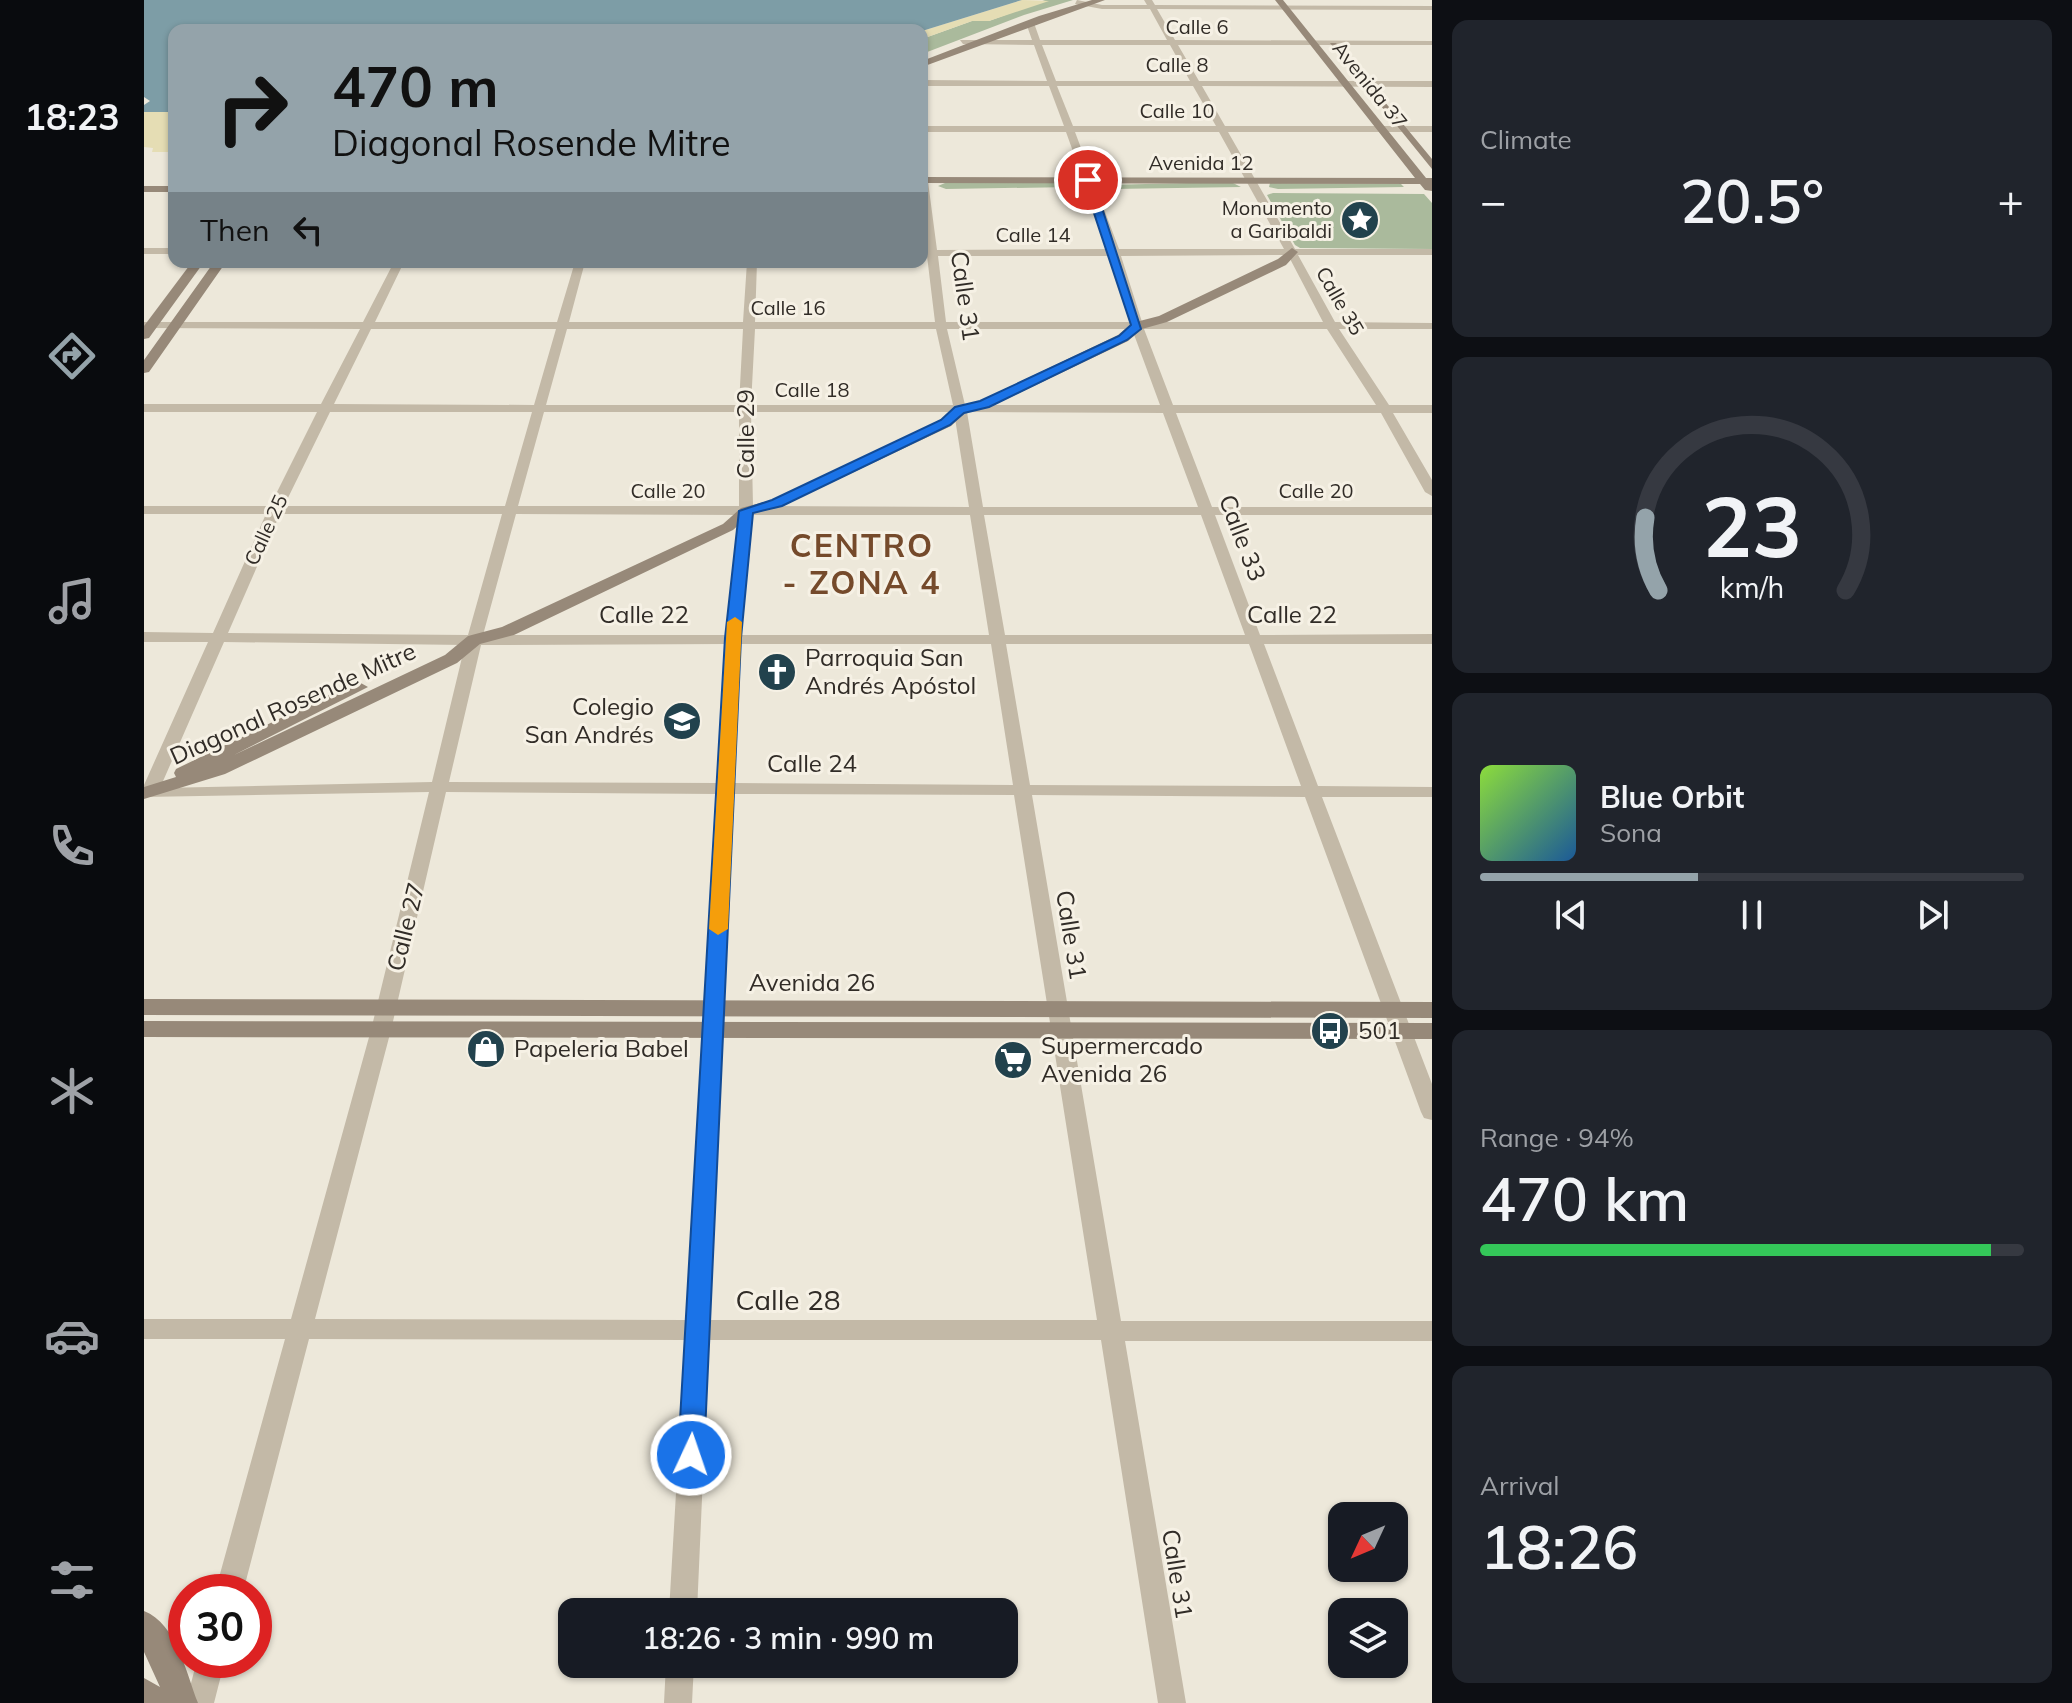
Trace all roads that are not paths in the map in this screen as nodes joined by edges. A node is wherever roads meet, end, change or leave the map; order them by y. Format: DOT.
graph roads {
  1 [pos="1101,0"];
  2 [pos="1421,0"];
  3 [pos="1084,2"];
  4 [pos="1150,4"];
  5 [pos="1282,4"];
  6 [pos="1298,4"];
  7 [pos="1431,9"];
  8 [pos="1311,19"];
  9 [pos="1030,23"];
  10 [pos="1321,31"];
  11 [pos="963,42"];
  12 [pos="979,42"];
  13 [pos="1038,43"];
  14 [pos="1173,43"];
  15 [pos="1314,43"];
  16 [pos="1331,43"];
  17 [pos="1432,43"];
  18 [pos="928,56"];
  19 [pos="928,62"];
  20 [pos="928,83"];
  21 [pos="1052,83"];
  22 [pos="1194,83"];
  23 [pos="1345,83"];
  24 [pos="1364,83"];
  25 [pos="1432,84"];
  26 [pos="928,129"];
  27 [pos="1221,129"];
  28 [pos="1382,129"];
  29 [pos="1402,129"];
  30 [pos="1432,129"];
  31 [pos="1069,130"];
  32 [pos="1432,166"];
  33 [pos="1428,181"];
  34 [pos="928,183"];
  35 [pos="1090,185"];
  36 [pos="1255,186"];
  37 [pos="144,189"];
  38 [pos="168,189"];
  39 [pos="1432,191"];
  40 [pos="144,251"];
  41 [pos="168,251"];
  42 [pos="1292,252"];
  43 [pos="1432,252"];
  44 [pos="928,253"];
  45 [pos="1115,253"];
  46 [pos="193,268"];
  47 [pos="216,268"];
  48 [pos="396,268"];
  49 [pos="578,268"];
  50 [pos="752,268"];
  51 [pos="175,325"];
  52 [pos="367,325"];
  53 [pos="562,325"];
  54 [pos="749,326"];
  55 [pos="941,326"];
  56 [pos="1137,326"];
  57 [pos="1331,326"];
  58 [pos="1432,326"];
  59 [pos="146,328"];
  60 [pos="144,369"];
  61 [pos="326,407"];
  62 [pos="144,408"];
  63 [pos="539,408"];
  64 [pos="1385,409"];
  65 [pos="1432,409"];
  66 [pos="745,410"];
  67 [pos="960,410"];
  68 [pos="1168,410"];
  69 [pos="1432,492"];
  70 [pos="275,509"];
  71 [pos="144,510"];
  72 [pos="976,510"];
  73 [pos="511,511"];
  74 [pos="746,511"];
  75 [pos="1207,511"];
  76 [pos="1432,511"];
  77 [pos="219,636"];
  78 [pos="144,637"];
  79 [pos="733,638"];
  80 [pos="997,638"];
  81 [pos="1255,639"];
  82 [pos="1432,639"];
  83 [pos="474,640"];
  84 [pos="440,787"];
  85 [pos="725,789"];
  86 [pos="1022,790"];
  87 [pos="1312,792"];
  88 [pos="1432,792"];
  89 [pos="146,796"];
  90 [pos="144,1007"];
  91 [pos="1432,1010"];
  92 [pos="384,1019"];
  93 [pos="714,1019"];
  94 [pos="1059,1020"];
  95 [pos="1398,1021"];
  96 [pos="144,1029"];
  97 [pos="1432,1031"];
  98 [pos="1432,1112"];
  99 [pos="144,1329"];
  100 [pos="299,1330"];
  101 [pos="698,1330"];
  102 [pos="1111,1330"];
  103 [pos="1432,1331"];
  104 [pos="234,1574"];
  105 [pos="684,1598"];
  106 [pos="144,1626"];
  107 [pos="206,1678"];
  108 [pos="679,1678"];
  109 [pos="144,1694"];
  110 [pos="156,1703"];
  111 [pos="182,1703"];
  112 [pos="200,1703"];
  113 [pos="678,1703"];
  114 [pos="1172,1703"];
  1 -- 3 [label="main road"];
  2 -- 7 [label="street"];
  3 -- 4 [label="street"];
  3 -- 9 [label="main road"];
  3 -- 11 [label="main road"];
  4 -- 5 [label="street"];
  4 -- 14 [label="street, Calle 35"];
  5 -- 6 [label="street"];
  5 -- 15 [label="main road, Avenida 37"];
  6 -- 7 [label="street"];
  6 -- 8 [label="main road, Avenida 37"];
  9 -- 12 [label="main road"];
  9 -- 13 [label="street, Calle 33"];
  10 -- 16 [label="main road, Avenida 37"];
  11 -- 12 [label="street, Calle 6"];
  11 -- 18 [label="main road"];
  12 -- 13 [label="street, Calle 6"];
  12 -- 19 [label="main road"];
  13 -- 14 [label="street, Calle 6"];
  13 -- 21 [label="street, Calle 33"];
  14 -- 15 [label="street, Calle 6"];
  14 -- 22 [label="street, Calle 35"];
  15 -- 16 [label="street, Calle 6"];
  15 -- 23 [label="main road, Avenida 37"];
  16 -- 17 [label="street, Calle 6"];
  16 -- 24 [label="main road, Avenida 37"];
  20 -- 21 [label="street, Calle 8"];
  21 -- 22 [label="street, Calle 8"];
  21 -- 31 [label="street, Calle 33"];
  22 -- 23 [label="street, Calle 8"];
  22 -- 27 [label="street, Calle 35"];
  23 -- 24 [label="street, Calle 8"];
  23 -- 28 [label="main road, Avenida 37"];
  24 -- 25 [label="street, Calle 8"];
  24 -- 29 [label="main road, Avenida 37"];
  26 -- 31 [label="street, Calle 10"];
  27 -- 28 [label="street, Calle 10"];
  27 -- 31 [label="street, Calle 10"];
  27 -- 36 [label="street, Calle 35"];
  28 -- 29 [label="street, Calle 10"];
  28 -- 33 [label="main road, Avenida 37"];
  29 -- 30 [label="street, Calle 10"];
  29 -- 32 [label="main road, Avenida 37"];
  31 -- 35 [label="street, Calle 33"];
  33 -- 36 [label="main road, Avenida 12"];
  33 -- 39 [label="main road, Avenida 37"];
  34 -- 35 [label="main road, Avenida 12"];
  35 -- 36 [label="main road, Avenida 12"];
  35 -- 45 [label="street, Calle 33"];
  36 -- 39 [label="main road, Avenida 12"];
  36 -- 42 [label="street, Calle 35"];
  37 -- 38 [label="main road"];
  40 -- 41 [label="street"];
  42 -- 43 [label="street, Calle 14"];
  42 -- 45 [label="street, Calle 14"];
  42 -- 56 [label="main road, Diagonal Rosende Mitre"];
  42 -- 57 [label="street, Calle 35"];
  44 -- 45 [label="street, Calle 14"];
  44 -- 55 [label="street, Calle 31"];
  45 -- 56 [label="street, Calle 33"];
  46 -- 59 [label="main road"];
  47 -- 51 [label="main road"];
  48 -- 52 [label="street, Calle 25"];
  49 -- 53 [label="street, Calle 27"];
  50 -- 54 [label="street, Calle 29"];
  51 -- 52 [label="street, Calle 16"];
  51 -- 59 [label="street, Calle 16"];
  51 -- 60 [label="main road"];
  52 -- 53 [label="street, Calle 16"];
  52 -- 61 [label="street, Calle 25"];
  53 -- 54 [label="street, Calle 16"];
  53 -- 63 [label="street, Calle 27"];
  54 -- 55 [label="street, Calle 16"];
  54 -- 66 [label="street, Calle 29"];
  55 -- 56 [label="street, Calle 16"];
  55 -- 67 [label="street, Calle 31"];
  56 -- 57 [label="street, Calle 16"];
  56 -- 67 [label="main road, Diagonal Rosende Mitre"];
  56 -- 68 [label="street, Calle 33"];
  57 -- 58 [label="street, Calle 16"];
  57 -- 64 [label="street, Calle 35"];
  61 -- 62 [label="street, Calle 18"];
  61 -- 63 [label="street, Calle 18"];
  61 -- 70 [label="street, Calle 25"];
  63 -- 66 [label="street, Calle 18"];
  63 -- 73 [label="street, Calle 27"];
  64 -- 65 [label="street, Calle 18"];
  64 -- 68 [label="street, Calle 18"];
  64 -- 69 [label="street, Calle 35"];
  66 -- 67 [label="street, Calle 18"];
  66 -- 74 [label="street, Calle 29"];
  67 -- 68 [label="street, Calle 18"];
  67 -- 72 [label="street, Calle 31"];
  67 -- 74 [label="main road, Diagonal Rosende Mitre"];
  68 -- 75 [label="street, Calle 33"];
  70 -- 71 [label="street, Calle 20"];
  70 -- 73 [label="street, Calle 20"];
  70 -- 77 [label="street, Calle 25"];
  72 -- 74 [label="street, Calle 20"];
  72 -- 75 [label="street, Calle 20"];
  72 -- 80 [label="street, Calle 31"];
  73 -- 74 [label="street, Calle 20"];
  73 -- 83 [label="street, Calle 27"];
  74 -- 79 [label="street, Calle 29"];
  74 -- 83 [label="main road, Diagonal Rosende Mitre"];
  75 -- 76 [label="street, Calle 20"];
  75 -- 81 [label="street, Calle 33"];
  77 -- 78 [label="street, Calle 22"];
  77 -- 83 [label="street, Calle 22"];
  77 -- 89 [label="street, Calle 25"];
  79 -- 80 [label="street, Calle 22"];
  79 -- 83 [label="street, Calle 22"];
  79 -- 85 [label="street, Calle 29"];
  80 -- 81 [label="street, Calle 22"];
  80 -- 86 [label="street, Calle 31"];
  81 -- 82 [label="street, Calle 22"];
  81 -- 87 [label="street, Calle 33"];
  83 -- 84 [label="street, Calle 27"];
  83 -- 89 [label="main road, Diagonal Rosende Mitre"];
  84 -- 85 [label="street, Calle 24"];
  84 -- 89 [label="street, Calle 24"];
  84 -- 92 [label="street, Calle 27"];
  85 -- 86 [label="street, Calle 24"];
  85 -- 93 [label="street, Calle 29"];
  86 -- 87 [label="street, Calle 24"];
  86 -- 94 [label="street, Calle 31"];
  87 -- 88 [label="street, Calle 24"];
  87 -- 95 [label="street, Calle 33"];
  90 -- 92 [label="main road, Avenida 26"];
  91 -- 95 [label="main road, Avenida 26"];
  92 -- 93 [label="main road, Avenida 26"];
  92 -- 96 [label="main road, Avenida 26"];
  92 -- 100 [label="street, Calle 27"];
  93 -- 94 [label="main road, Avenida 26"];
  93 -- 101 [label="street, Calle 29"];
  94 -- 95 [label="main road, Avenida 26"];
  94 -- 102 [label="street, Calle 31"];
  95 -- 97 [label="main road, Avenida 26"];
  95 -- 98 [label="street, Calle 33"];
  99 -- 100 [label="street, Calle 28"];
  100 -- 101 [label="street, Calle 28"];
  100 -- 104 [label="street, Calle 27"];
  101 -- 102 [label="street, Calle 28"];
  101 -- 105 [label="street, Calle 29"];
  102 -- 103 [label="street, Calle 28"];
  102 -- 114 [label="street, Calle 31"];
  106 -- 111 [label="main road"];
  107 -- 112 [label="street"];
  108 -- 113 [label="street"];
  109 -- 110 [label="main road"];
}
